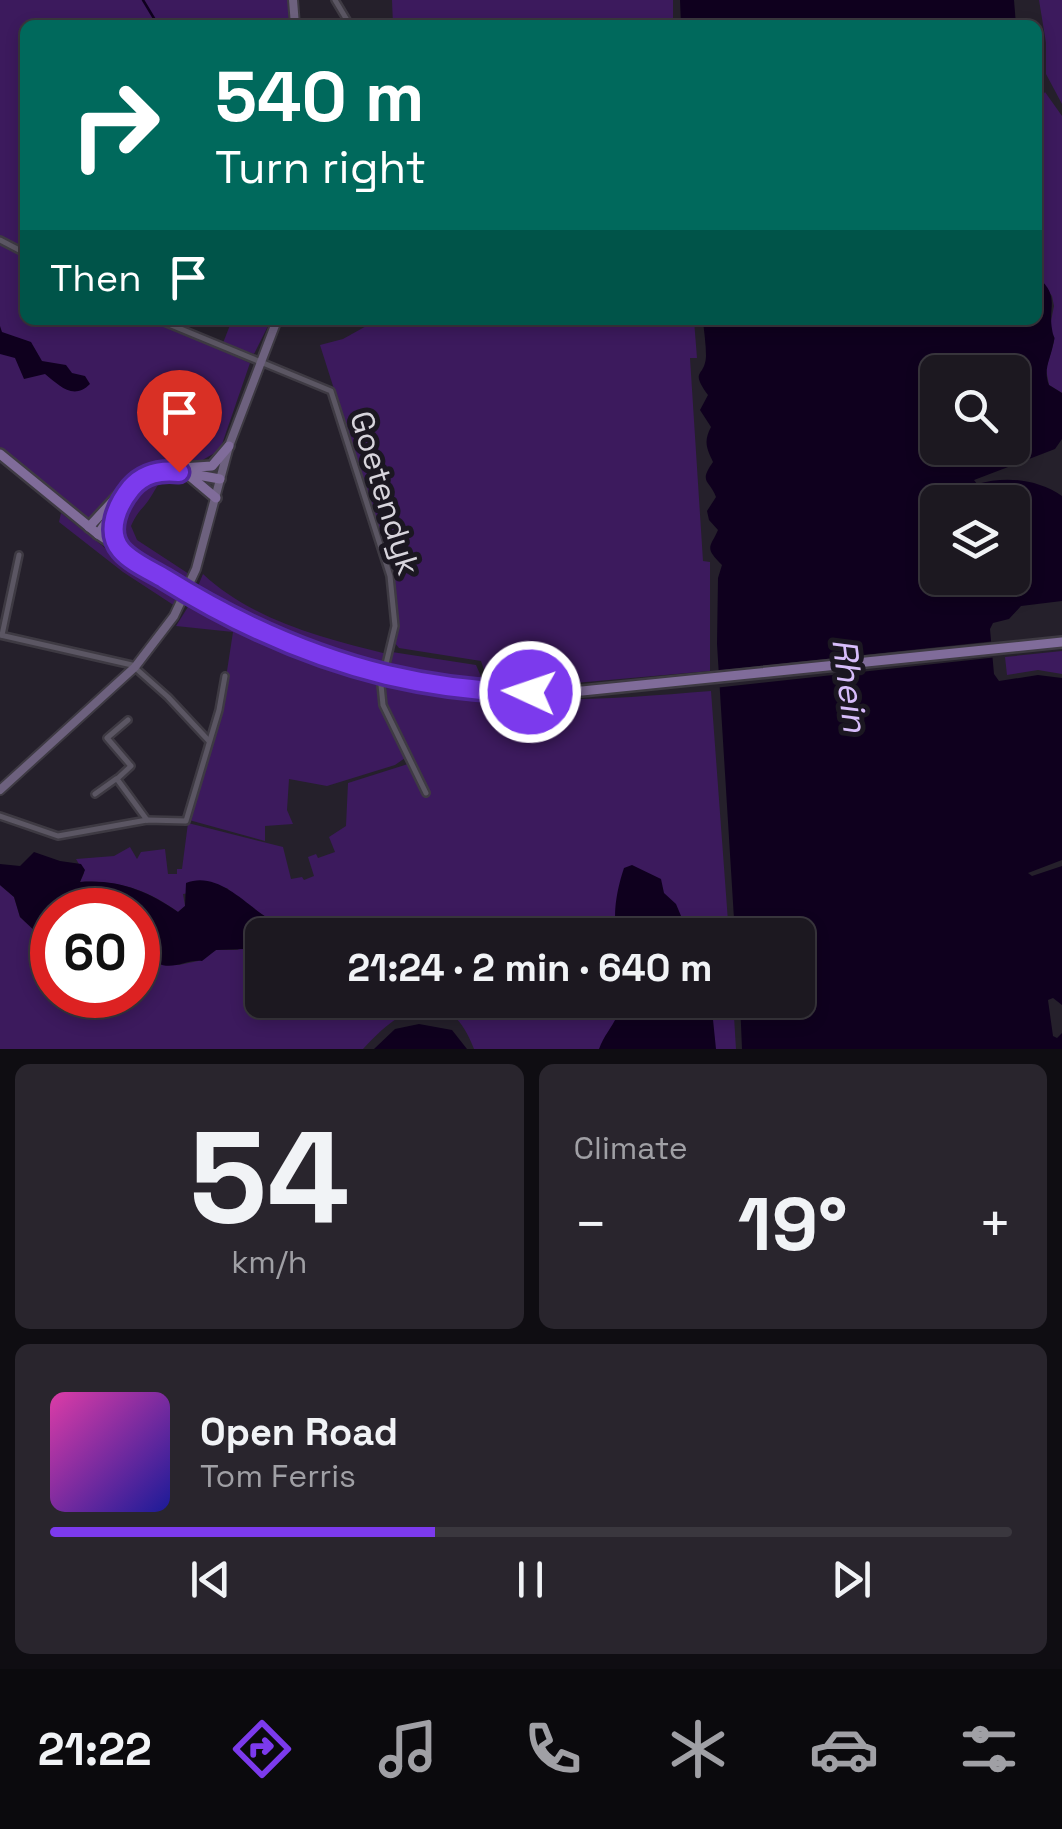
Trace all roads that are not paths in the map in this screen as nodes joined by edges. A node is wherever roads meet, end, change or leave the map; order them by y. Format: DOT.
graph roads {
  1 [pos="171,325"];
  2 [pos="275,325"];
  3 [pos="260,362"];
  4 [pos="229,446"];
  5 [pos="0,454"];
  6 [pos="184,470"];
  7 [pos="220,479"];
  8 [pos="216,498"];
  9 [pos="120,503"];
  10 [pos="88,527"];
  11 [pos="98,534"];
  12 [pos="120,550"];
  13 [pos="19,555"];
  14 [pos="1,635"];
  15 [pos="1062,642"];
  16 [pos="134,667"];
  17 [pos="225,676"];
  18 [pos="128,720"];
  19 [pos="210,742"];
  20 [pos="117,779"];
  21 [pos="0,790"];
  22 [pos="426,793"];
  23 [pos="95,794"];
  24 [pos="0,816"];
  25 [pos="147,820"];
  1 -- 3 [label="street"];
  2 -- 3 [label="main road"];
  3 -- 4 [label="main road"];
  3 -- 22 [label="street, Goetendyk"];
  4 -- 6 [label="main road"];
  4 -- 7 [label="main road"];
  5 -- 10 [label="main road"];
  6 -- 7 [label="main road"];
  6 -- 8 [label="main road"];
  6 -- 9 [label="main road"];
  6 -- 10 [label="main road"];
  7 -- 8 [label="main road"];
  8 -- 16 [label="main road"];
  9 -- 11 [label="main road"];
  9 -- 12 [label="main road"];
  10 -- 11 [label="main road"];
  11 -- 12 [label="main road"];
  12 -- 15 [label="main road, bridge"];
  13 -- 14 [label="street"];
  14 -- 16 [label="street"];
  16 -- 19 [label="street"];
  16 -- 21 [label="main road"];
  17 -- 19 [label="street"];
  18 -- 20 [label="street"];
  19 -- 25 [label="street"];
  20 -- 23 [label="street"];
  20 -- 25 [label="street"];
  24 -- 25 [label="street"];
}
